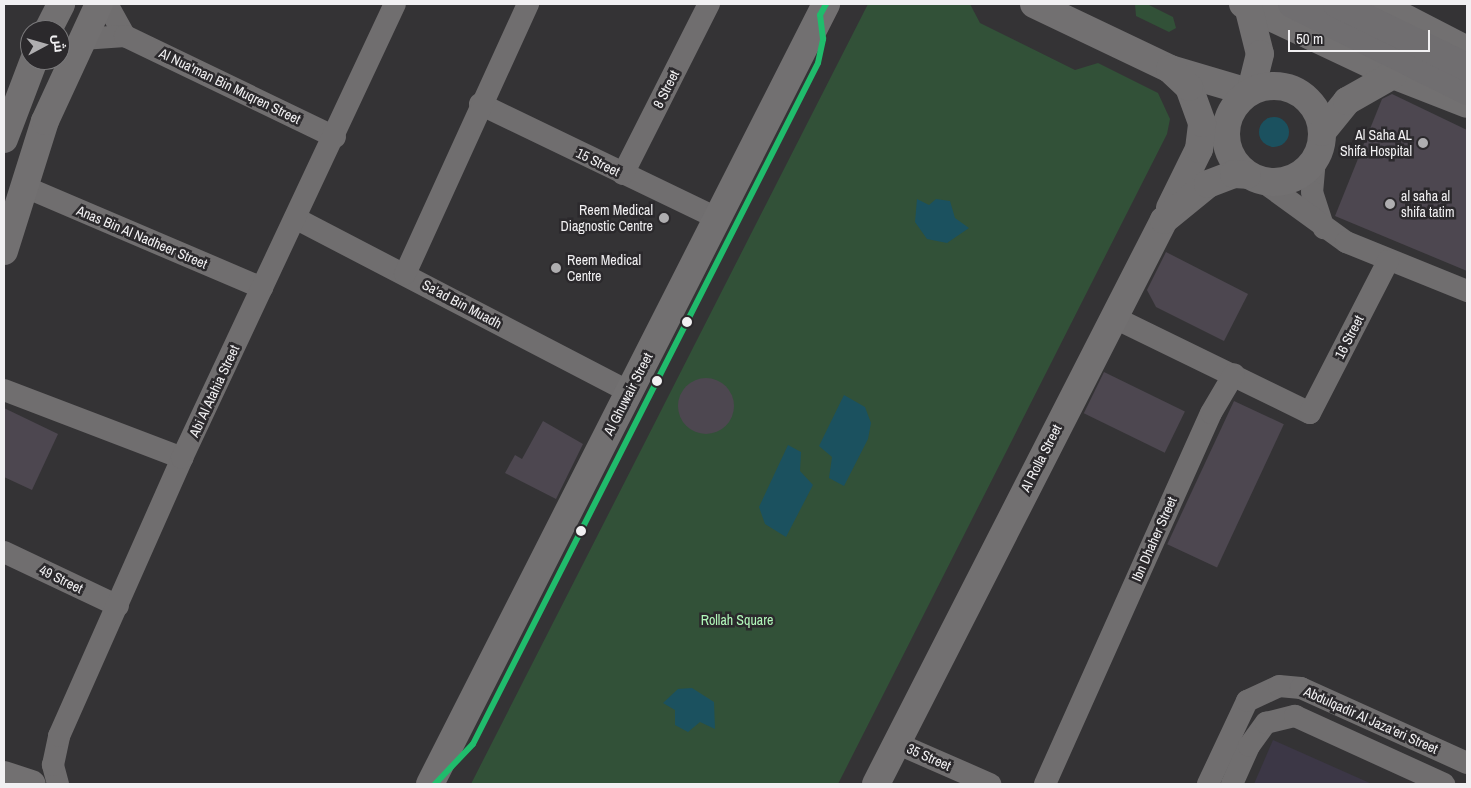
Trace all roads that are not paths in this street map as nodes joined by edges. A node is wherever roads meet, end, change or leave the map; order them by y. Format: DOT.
graph roads {
  1 [pos="61,4"];
  2 [pos="100,4"];
  3 [pos="107,4"];
  4 [pos="395,4"];
  5 [pos="528,4"];
  6 [pos="709,4"];
  7 [pos="826,4"];
  8 [pos="1292,4"];
  9 [pos="1337,4"];
  10 [pos="1378,4"];
  11 [pos="1246,5"];
  12 [pos="1042,6"];
  13 [pos="53,20"];
  14 [pos="125,36"];
  15 [pos="82,39"];
  16 [pos="1467,50"];
  17 [pos="1467,67"];
  18 [pos="1170,69"];
  19 [pos="30,70"];
  20 [pos="1393,76"];
  21 [pos="1249,92"];
  22 [pos="1467,92"];
  23 [pos="480,104"];
  24 [pos="1467,104"];
  25 [pos="1322,132"];
  26 [pos="335,136"];
  27 [pos="4,139"];
  28 [pos="1315,159"];
  29 [pos="623,174"];
  30 [pos="1254,178"];
  31 [pos="23,186"];
  32 [pos="295,218"];
  33 [pos="717,218"];
  34 [pos="1164,220"];
  35 [pos="1324,228"];
  36 [pos="4,251"];
  37 [pos="1388,261"];
  38 [pos="405,274"];
  39 [pos="262,288"];
  40 [pos="1467,291"];
  41 [pos="1113,317"];
  42 [pos="1234,374"];
  43 [pos="4,390"];
  44 [pos="629,392"];
  45 [pos="182,458"];
  46 [pos="4,552"];
  47 [pos="118,606"];
  48 [pos="1339,704"];
  49 [pos="1326,730"];
  50 [pos="896,743"];
  51 [pos="1467,763"];
  52 [pos="4,775"];
  53 [pos="32,784"];
  54 [pos="58,784"];
  55 [pos="430,784"];
  56 [pos="876,784"];
  57 [pos="990,784"];
  58 [pos="1045,784"];
  59 [pos="1208,784"];
  60 [pos="1232,784"];
  61 [pos="1444,784"];
  1 -- 13 [label="street"];
  2 -- 15 [label="street"];
  3 -- 14 [label="street"];
  4 -- 26 [label="street, Abi Al Atahia Street"];
  5 -- 23 [label="street"];
  6 -- 29 [label="street, 8 Street"];
  7 -- 33 [label="street, Al Ghuwair Street"];
  8 -- 22 [label="main road"];
  9 -- 17 [label="main road"];
  10 -- 16 [label="street"];
  11 -- 20 [label="street"];
  11 -- 21 [label="street"];
  12 -- 18 [label="street"];
  14 -- 15 [label="street, Al Nua'man Bin Muqren Street"];
  14 -- 26 [label="street, Al Nua'man Bin Muqren Street"];
  15 -- 31 [label="street"];
  18 -- 21 [label="street"];
  18 -- 34 [label="street"];
  19 -- 27 [label="street"];
  20 -- 24 [label="street"];
  20 -- 25 [label="street"];
  21 -- 25 [label="street"];
  21 -- 30 [label="street"];
  23 -- 29 [label="street, 15 Street"];
  23 -- 38 [label="street"];
  25 -- 28 [label="street"];
  26 -- 32 [label="street, Abi Al Atahia Street"];
  28 -- 30 [label="street"];
  28 -- 35 [label="street"];
  29 -- 33 [label="street, 15 Street"];
  30 -- 34 [label="street, Al Rolla Street"];
  30 -- 35 [label="street"];
  31 -- 36 [label="street"];
  31 -- 39 [label="street, Anas Bin Al Nadheer Street"];
  32 -- 38 [label="street, Sa'ad Bin Muadh"];
  32 -- 39 [label="street, Abi Al Atahia Street"];
  33 -- 44 [label="street, Al Ghuwair Street"];
  34 -- 41 [label="street, Al Rolla Street"];
  35 -- 37 [label="street"];
  37 -- 40 [label="street"];
  37 -- 42 [label="street, 16 Street"];
  38 -- 44 [label="street, Sa'ad Bin Muadh"];
  39 -- 45 [label="street, Abi Al Atahia Street"];
  41 -- 42 [label="street"];
  41 -- 50 [label="street, Al Rolla Street"];
  42 -- 58 [label="street, Ibn Dhaher Street"];
  43 -- 45 [label="street"];
  44 -- 55 [label="street, Al Ghuwair Street"];
  45 -- 47 [label="street, Abi Al Atahia Street"];
  46 -- 47 [label="street, 49 Street"];
  47 -- 54 [label="street, Abi Al Atahia Street"];
  48 -- 49 [label="street"];
  48 -- 51 [label="street, Abdulqadir Al Jaza'eri Street"];
  48 -- 59 [label="street, Abdulqadir Al Jaza'eri Street"];
  49 -- 60 [label="street"];
  49 -- 61 [label="street"];
  50 -- 56 [label="street, Al Rolla Street"];
  50 -- 57 [label="street, 35 Street"];
  52 -- 53 [label="street"];
}
